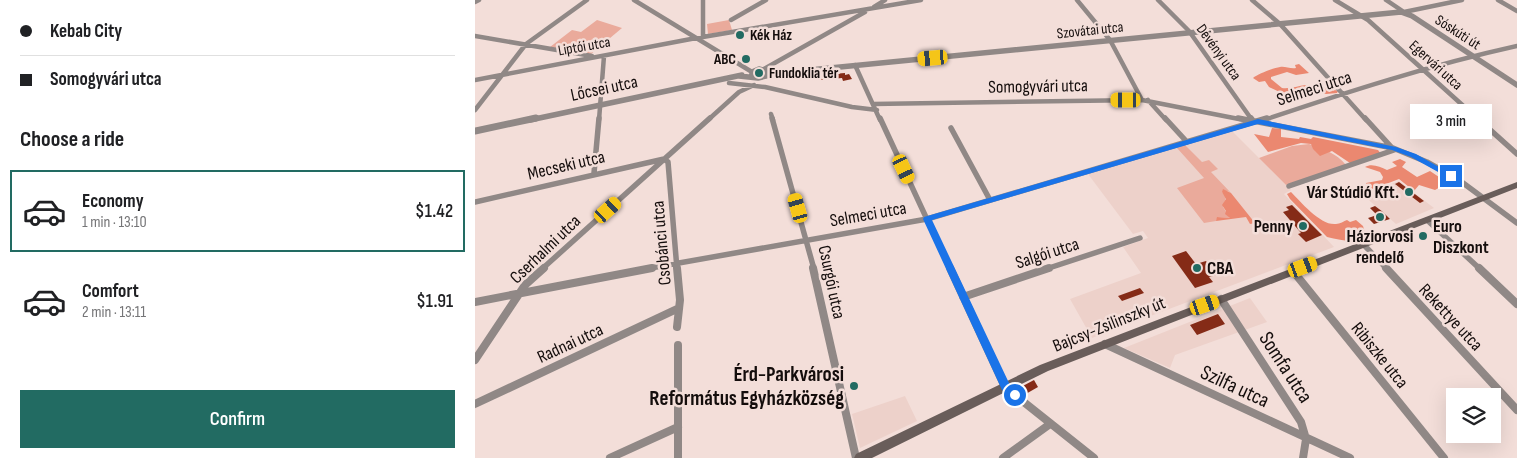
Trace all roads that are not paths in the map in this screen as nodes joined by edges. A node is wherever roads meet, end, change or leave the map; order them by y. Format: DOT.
graph roads {
  1 [pos="479,0"];
  2 [pos="587,0"];
  3 [pos="634,0"];
  4 [pos="703,0"];
  5 [pos="754,0"];
  6 [pos="775,0"];
  7 [pos="885,0"];
  8 [pos="921,0"];
  9 [pos="1077,0"];
  10 [pos="1157,0"];
  11 [pos="1252,0"];
  12 [pos="1335,0"];
  13 [pos="1387,0"];
  14 [pos="1462,0"];
  15 [pos="1498,0"];
  16 [pos="764,1"];
  17 [pos="1446,1"];
  18 [pos="475,2"];
  19 [pos="876,2"];
  20 [pos="755,7"];
  21 [pos="870,9"];
  22 [pos="1517,11"];
  23 [pos="1404,12"];
  24 [pos="1361,15"];
  25 [pos="731,20"];
  26 [pos="1280,24"];
  27 [pos="1191,32"];
  28 [pos="475,36"];
  29 [pos="703,37"];
  30 [pos="697,38"];
  31 [pos="1110,40"];
  32 [pos="525,44"];
  33 [pos="1517,46"];
  34 [pos="604,56"];
  35 [pos="1473,56"];
  36 [pos="596,57"];
  37 [pos="855,65"];
  38 [pos="766,71"];
  39 [pos="1423,71"];
  40 [pos="752,72"];
  41 [pos="501,75"];
  42 [pos="478,79"];
  43 [pos="728,80"];
  44 [pos="494,84"];
  45 [pos="1517,84"];
  46 [pos="754,85"];
  47 [pos="739,92"];
  48 [pos="1345,94"];
  49 [pos="1145,100"];
  50 [pos="601,104"];
  51 [pos="873,104"];
  52 [pos="475,110"];
  53 [pos="877,110"];
  54 [pos="771,114"];
  55 [pos="1255,122"];
  56 [pos="951,128"];
  57 [pos="475,131"];
  58 [pos="1187,142"];
  59 [pos="1393,148"];
  60 [pos="1517,154"];
  61 [pos="664,159"];
  62 [pos="594,173"];
  63 [pos="1517,185"];
  64 [pos="1289,186"];
  65 [pos="1486,197"];
  66 [pos="990,200"];
  67 [pos="475,202"];
  68 [pos="927,219"];
  69 [pos="1427,220"];
  70 [pos="1517,223"];
  71 [pos="1140,238"];
  72 [pos="807,240"];
  73 [pos="1364,245"];
  74 [pos="678,264"];
  75 [pos="1293,271"];
  76 [pos="520,292"];
  77 [pos="963,296"];
  78 [pos="1221,299"];
  79 [pos="475,302"];
  80 [pos="1517,304"];
  81 [pos="679,308"];
  82 [pos="677,327"];
  83 [pos="1105,344"];
  84 [pos="678,345"];
  85 [pos="475,360"];
  86 [pos="1005,387"];
  87 [pos="475,404"];
  88 [pos="1517,410"];
  89 [pos="1050,424"];
  90 [pos="678,427"];
  91 [pos="1307,439"];
  92 [pos="610,458"];
  93 [pos="678,458"];
  94 [pos="856,458"];
  95 [pos="861,458"];
  96 [pos="1003,458"];
  97 [pos="1094,458"];
  98 [pos="1303,458"];
  99 [pos="1350,458"];
  100 [pos="1444,458"];
  1 -- 18 [label="street"];
  2 -- 32 [label="street"];
  3 -- 30 [label="street"];
  4 -- 29 [label="street"];
  5 -- 20 [label="street"];
  6 -- 16 [label="street"];
  7 -- 19 [label="street"];
  8 -- 21 [label="street, Liptói utca"];
  9 -- 31 [label="street"];
  10 -- 27 [label="street, Dévényi utca"];
  11 -- 26 [label="street"];
  12 -- 24 [label="street, Egervári utca"];
  13 -- 23 [label="street, Sóskúti út"];
  14 -- 17 [label="street"];
  15 -- 22 [label="street"];
  16 -- 20 [label="street"];
  17 -- 23 [label="street"];
  19 -- 21 [label="street"];
  20 -- 25 [label="street"];
  21 -- 29 [label="street, Liptói utca"];
  21 -- 38 [label="street"];
  23 -- 24 [label="street, Szovátai utca"];
  23 -- 35 [label="street, Sóskúti út"];
  24 -- 26 [label="street, Szovátai utca"];
  24 -- 39 [label="street, Egervári utca"];
  26 -- 27 [label="street, Szovátai utca"];
  26 -- 48 [label="street"];
  27 -- 31 [label="street, Szovátai utca"];
  27 -- 55 [label="street, Dévényi utca"];
  28 -- 32 [label="street"];
  29 -- 30 [label="street, Liptói utca"];
  30 -- 34 [label="street, Liptói utca"];
  30 -- 40 [label="street"];
  31 -- 37 [label="street, Szovátai utca"];
  31 -- 49 [label="street"];
  32 -- 36 [label="street"];
  32 -- 41 [label="street"];
  33 -- 35 [label="street, Selmeci utca"];
  34 -- 36 [label="street, Liptói utca"];
  34 -- 50 [label="street"];
  35 -- 39 [label="street, Selmeci utca"];
  35 -- 45 [label="street, Sóskúti út"];
  36 -- 41 [label="street, Liptói utca"];
  37 -- 38 [label="street, Szovátai utca"];
  37 -- 51 [label="street"];
  38 -- 40 [label="street"];
  39 -- 48 [label="street, Selmeci utca"];
  39 -- 60 [label="street, Egervári utca"];
  40 -- 43 [label="street, Lőcsei utca"];
  41 -- 42 [label="street, Liptói utca"];
  41 -- 44 [label="street"];
  42 -- 44 [label="street"];
  43 -- 46 [label="street"];
  43 -- 47 [label="street"];
  43 -- 50 [label="street, Lőcsei utca"];
  44 -- 52 [label="street"];
  46 -- 47 [label="street, Cserhalmi utca"];
  46 -- 53 [label="street"];
  47 -- 61 [label="street, Cserhalmi utca"];
  48 -- 55 [label="street, Selmeci utca"];
  48 -- 59 [label="street"];
  49 -- 51 [label="street, Somogyvári utca"];
  49 -- 55 [label="street, Somogyvári utca"];
  49 -- 58 [label="street"];
  50 -- 57 [label="street, Lőcsei utca"];
  50 -- 62 [label="street"];
  51 -- 53 [label="street"];
  53 -- 68 [label="street"];
  54 -- 72 [label="street, Csurgói utca"];
  55 -- 58 [label="street, Selmeci utca"];
  55 -- 59 [label="street, Somogyvári utca"];
  56 -- 66 [label="street"];
  58 -- 66 [label="street, Selmeci utca"];
  59 -- 64 [label="street"];
  59 -- 65 [label="street, Somogyvári utca"];
  61 -- 62 [label="street, Mecseki utca"];
  61 -- 74 [label="street, Csobánci utca"];
  61 -- 76 [label="street, Cserhalmi utca"];
  62 -- 67 [label="street, Mecseki utca"];
  63 -- 65 [label="main road, Bajcsy-Zsilinszky út"];
  65 -- 69 [label="main road, Bajcsy-Zsilinszky út"];
  65 -- 70 [label="street"];
  66 -- 68 [label="street, Selmeci utca"];
  68 -- 72 [label="street, Selmeci utca"];
  68 -- 77 [label="street"];
  69 -- 73 [label="main road, Bajcsy-Zsilinszky út"];
  69 -- 80 [label="street"];
  71 -- 77 [label="street, Salgói utca"];
  72 -- 74 [label="street, Selmeci utca"];
  72 -- 94 [label="street, Csurgói utca"];
  73 -- 75 [label="main road, Bajcsy-Zsilinszky út"];
  73 -- 88 [label="street, Rekettye utca"];
  74 -- 76 [label="street, Selmeci utca"];
  74 -- 81 [label="street, Csobánci utca"];
  75 -- 78 [label="main road, Bajcsy-Zsilinszky út"];
  75 -- 100 [label="street, Ribiszke utca"];
  76 -- 79 [label="street, Selmeci utca"];
  76 -- 85 [label="street, Cserhalmi utca"];
  77 -- 86 [label="street"];
  78 -- 83 [label="main road, Bajcsy-Zsilinszky út"];
  78 -- 91 [label="street, Somfa utca"];
  81 -- 82 [label="street, Csobánci utca"];
  81 -- 87 [label="street, Radnai utca"];
  83 -- 86 [label="main road, Bajcsy-Zsilinszky út"];
  83 -- 91 [label="street, Szilfa utca"];
  84 -- 90 [label="street"];
  86 -- 89 [label="street"];
  86 -- 95 [label="main road, Bajcsy-Zsilinszky út"];
  89 -- 96 [label="street"];
  89 -- 97 [label="street"];
  90 -- 92 [label="street"];
  90 -- 93 [label="street"];
  91 -- 98 [label="street"];
  91 -- 99 [label="street, Szilfa utca"];
}
